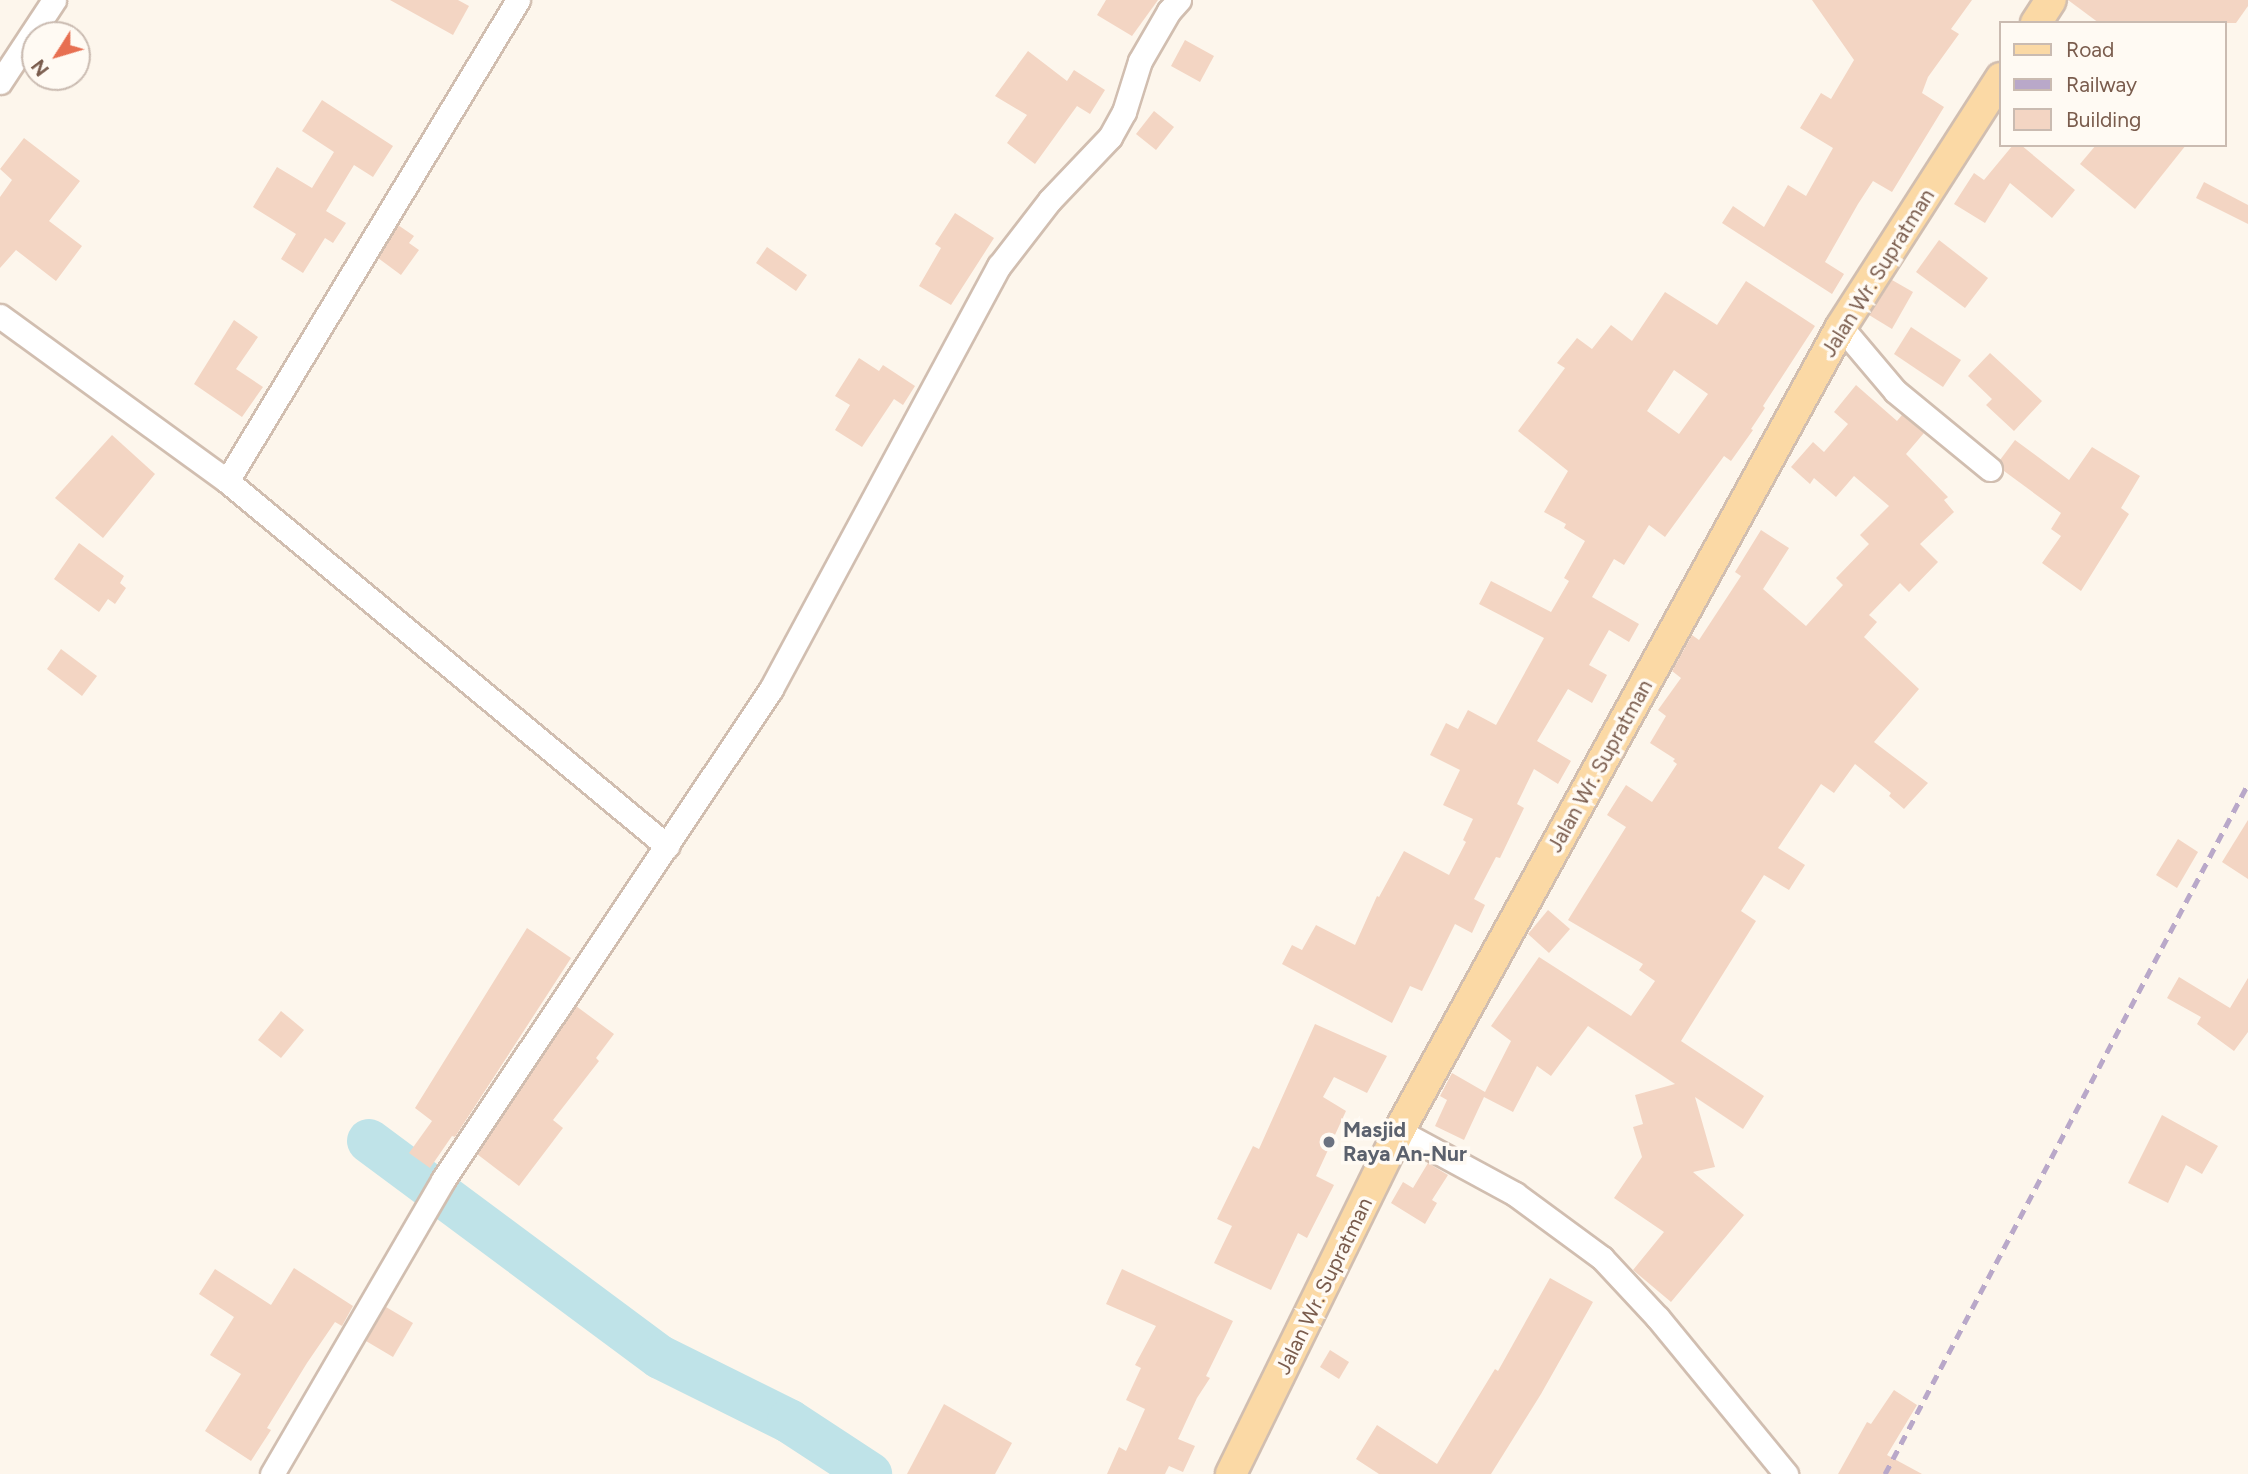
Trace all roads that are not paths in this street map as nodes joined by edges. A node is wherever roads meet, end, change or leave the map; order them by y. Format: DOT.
graph roads {
  1 [pos="54,0"];
  2 [pos="518,0"];
  3 [pos="1179,0"];
  4 [pos="2051,0"];
  5 [pos="2037,21"];
  6 [pos="2000,80"];
  7 [pos="0,82"];
  8 [pos="0,316"];
  9 [pos="1841,327"];
  10 [pos="1990,469"];
  11 [pos="227,481"];
  12 [pos="667,846"];
  13 [pos="1399,1131"];
  14 [pos="272,1474"];
  15 [pos="1231,1474"];
  16 [pos="1786,1474"];
  1 -- 7 [label="street"];
  2 -- 11 [label="street"];
  3 -- 12 [label="street"];
  4 -- 5 [label="main road"];
  6 -- 9 [label="main road, Jalan Wr. Supratman"];
  8 -- 11 [label="street"];
  9 -- 10 [label="street"];
  9 -- 13 [label="main road, Jalan Wr. Supratman"];
  11 -- 12 [label="street"];
  12 -- 14 [label="street"];
  13 -- 15 [label="main road, Jalan Wr. Supratman"];
  13 -- 16 [label="street"];
}
